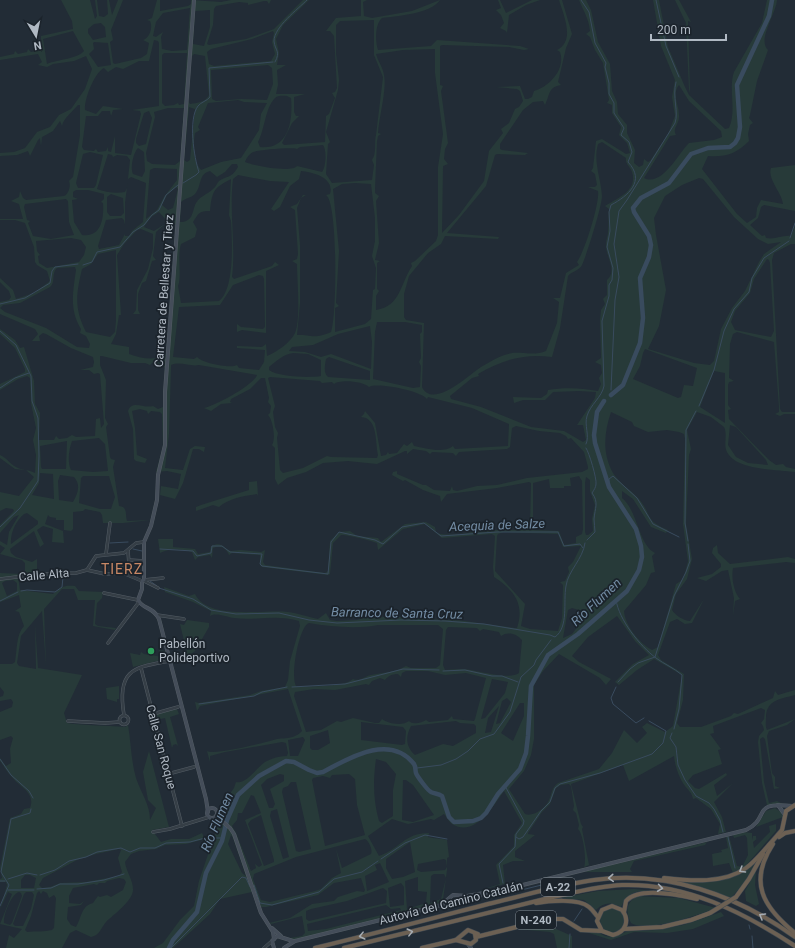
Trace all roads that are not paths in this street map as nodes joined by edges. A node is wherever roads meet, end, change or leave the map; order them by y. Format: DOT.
graph roads {
  1 [pos="194,0"];
  2 [pos="110,523"];
  3 [pos="144,542"];
  4 [pos="128,551"];
  5 [pos="106,555"];
  6 [pos="129,560"];
  7 [pos="144,561"];
  8 [pos="125,565"];
  9 [pos="87,570"];
  10 [pos="111,573"];
  11 [pos="124,573"];
  12 [pos="163,578"];
  13 [pos="0,579"];
  14 [pos="143,581"];
  15 [pos="158,588"];
  16 [pos="104,594"];
  17 [pos="138,601"];
  18 [pos="157,615"];
  19 [pos="184,619"];
  20 [pos="108,643"];
  21 [pos="183,658"];
  22 [pos="169,661"];
  23 [pos="141,668"];
  24 [pos="178,707"];
  25 [pos="153,714"];
  26 [pos="124,715"];
  27 [pos="68,720"];
  28 [pos="120,722"];
  29 [pos="194,767"];
  30 [pos="168,774"];
  31 [pos="206,799"];
  32 [pos="776,804"];
  33 [pos="793,806"];
  34 [pos="214,809"];
  35 [pos="208,812"];
  36 [pos="785,815"];
  37 [pos="209,817"];
  38 [pos="217,817"];
  39 [pos="785,822"];
  40 [pos="182,826"];
  41 [pos="794,830"];
  42 [pos="784,831"];
  43 [pos="153,832"];
  44 [pos="772,843"];
  45 [pos="626,877"];
  46 [pos="492,893"];
  47 [pos="446,905"];
  48 [pos="726,907"];
  49 [pos="624,912"];
  50 [pos="598,917"];
  51 [pos="465,918"];
  52 [pos="626,922"];
  53 [pos="598,923"];
  54 [pos="268,926"];
  55 [pos="632,928"];
  56 [pos="624,929"];
  57 [pos="588,930"];
  58 [pos="602,931"];
  59 [pos="795,933"];
  60 [pos="475,935"];
  61 [pos="280,936"];
  62 [pos="795,937"];
  63 [pos="462,938"];
  64 [pos="285,939"];
  65 [pos="273,940"];
  66 [pos="295,942"];
  67 [pos="471,946"];
  68 [pos="795,946"];
  69 [pos="264,948"];
  70 [pos="274,948"];
  71 [pos="284,948"];
  72 [pos="315,948"];
  73 [pos="344,948"];
  74 [pos="422,948"];
  1 -- 3 [label="street, Carretera de Bellestar y Tierz"];
  2 -- 5 [label="street"];
  3 -- 4 [label="street"];
  3 -- 7 [label="street, Carretera de Bellestar y Tierz"];
  4 -- 5 [label="street"];
  4 -- 6 [label="street"];
  5 -- 9 [label="street, Calle Alta"];
  6 -- 7 [label="street"];
  6 -- 8 [label="street"];
  7 -- 14 [label="street, Carretera de Bellestar y Tierz"];
  8 -- 10 [label="street"];
  8 -- 11 [label="street"];
  9 -- 10 [label="street, Calle Alta"];
  9 -- 13 [label="street, Calle Alta"];
  10 -- 11 [label="street, Calle Alta"];
  11 -- 14 [label="street, Calle Alta"];
  12 -- 14 [label="street"];
  14 -- 15 [label="street, Calle Alta"];
  14 -- 17 [label="street, Carretera de Bellestar y Tierz"];
  16 -- 17 [label="street"];
  17 -- 18 [label="street"];
  17 -- 20 [label="street"];
  18 -- 19 [label="street"];
  18 -- 22 [label="street"];
  21 -- 22 [label="street"];
  22 -- 23 [label="street"];
  22 -- 31 [label="street"];
  23 -- 25 [label="street, Calle San Roque"];
  23 -- 26 [label="street"];
  24 -- 25 [label="street"];
  25 -- 30 [label="street, Calle San Roque"];
  26 -- 28 [label="street"];
  26 -- 28 [label="street"];
  27 -- 28 [label="street"];
  29 -- 30 [label="street"];
  30 -- 40 [label="street, Calle San Roque"];
  31 -- 34 [label="street"];
  31 -- 35 [label="street"];
  32 -- 33 [label="street"];
  32 -- 36 [label="street"];
  32 -- 46 [label="street"];
  33 -- 36 [label="highway"];
  34 -- 35 [label="street"];
  34 -- 38 [label="street"];
  35 -- 37 [label="street"];
  36 -- 39 [label="highway"];
  37 -- 38 [label="street"];
  37 -- 40 [label="street"];
  38 -- 54 [label="street"];
  39 -- 41 [label="highway"];
  39 -- 42 [label="highway"];
  40 -- 43 [label="street"];
  41 -- 42 [label="highway"];
  42 -- 44 [label="highway, N-240"];
  44 -- 45 [label="highway, one-way"];
  44 -- 55 [label="highway, N-240, bridge"];
  44 -- 59 [label="highway"];
  62 -- 45 [label="highway, Autovía del Camino Catalán / A-22, one-way"];
  45 -- 72 [label="highway, Autovía del Camino Catalán / A-22, one-way"];
  46 -- 47 [label="street"];
  46 -- 47 [label="street"];
  47 -- 66 [label="street"];
  48 -- 49 [label="highway"];
  51 -- 48 [label="highway, Autovía del Camino Catalán / A-22, one-way"];
  48 -- 68 [label="highway, Autovía del Camino Catalán / A-22"];
  49 -- 50 [label="highway"];
  49 -- 52 [label="highway"];
  50 -- 51 [label="highway"];
  50 -- 53 [label="highway"];
  73 -- 51 [label="highway, Autovía del Camino Catalán / A-22, one-way"];
  52 -- 55 [label="highway"];
  52 -- 56 [label="highway"];
  53 -- 57 [label="highway"];
  53 -- 58 [label="highway"];
  54 -- 61 [label="street"];
  54 -- 65 [label="street"];
  55 -- 56 [label="highway, N-240"];
  56 -- 58 [label="highway, N-240"];
  57 -- 58 [label="highway, N-240"];
  57 -- 60 [label="highway, N-240"];
  60 -- 63 [label="highway, N-240"];
  60 -- 67 [label="highway"];
  61 -- 64 [label="street"];
  61 -- 65 [label="street"];
  63 -- 67 [label="highway"];
  63 -- 74 [label="highway, N-240"];
  64 -- 66 [label="street"];
  64 -- 71 [label="street"];
  65 -- 69 [label="street"];
  65 -- 70 [label="street"];
  66 -- 71 [label="street"];
}
